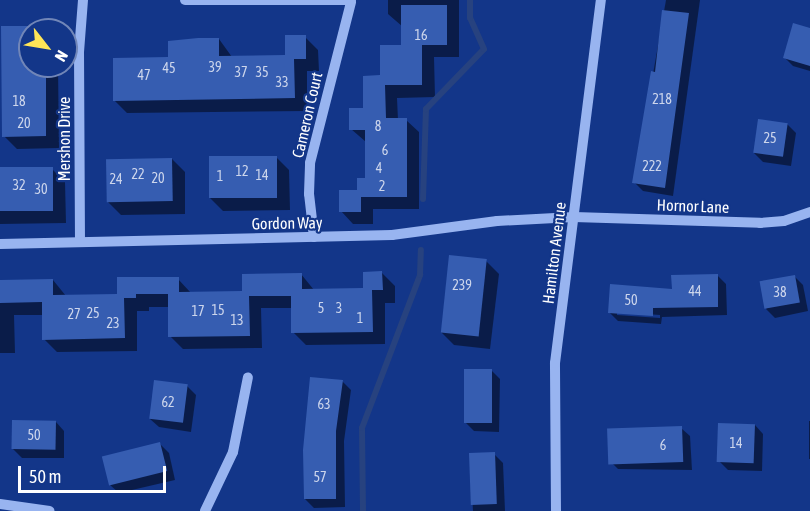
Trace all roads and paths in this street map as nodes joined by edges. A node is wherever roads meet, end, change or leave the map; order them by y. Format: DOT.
graph roads {
  1 [pos="82,0"];
  2 [pos="185,0"];
  3 [pos="601,0"];
  4 [pos="351,1"];
  5 [pos="810,212"];
  6 [pos="574,217"];
  7 [pos="314,237"];
  8 [pos="80,242"];
  9 [pos="0,244"];
  10 [pos="248,377"];
  11 [pos="0,504"];
  12 [pos="50,511"];
  13 [pos="205,511"];
  14 [pos="556,511"];
  1 -- 8 [label="street, Mershon Drive"];
  2 -- 4 [label="street, Cameron Court"];
  3 -- 6 [label="street, Hamilton Avenue"];
  4 -- 7 [label="street, Cameron Court"];
  5 -- 6 [label="street, Hornor Lane"];
  6 -- 7 [label="street, Gordon Way"];
  6 -- 14 [label="street, Hamilton Avenue"];
  7 -- 8 [label="street, Gordon Way"];
  8 -- 9 [label="street, Gordon Way"];
  10 -- 13 [label="street"];
  11 -- 12 [label="street"];
}
